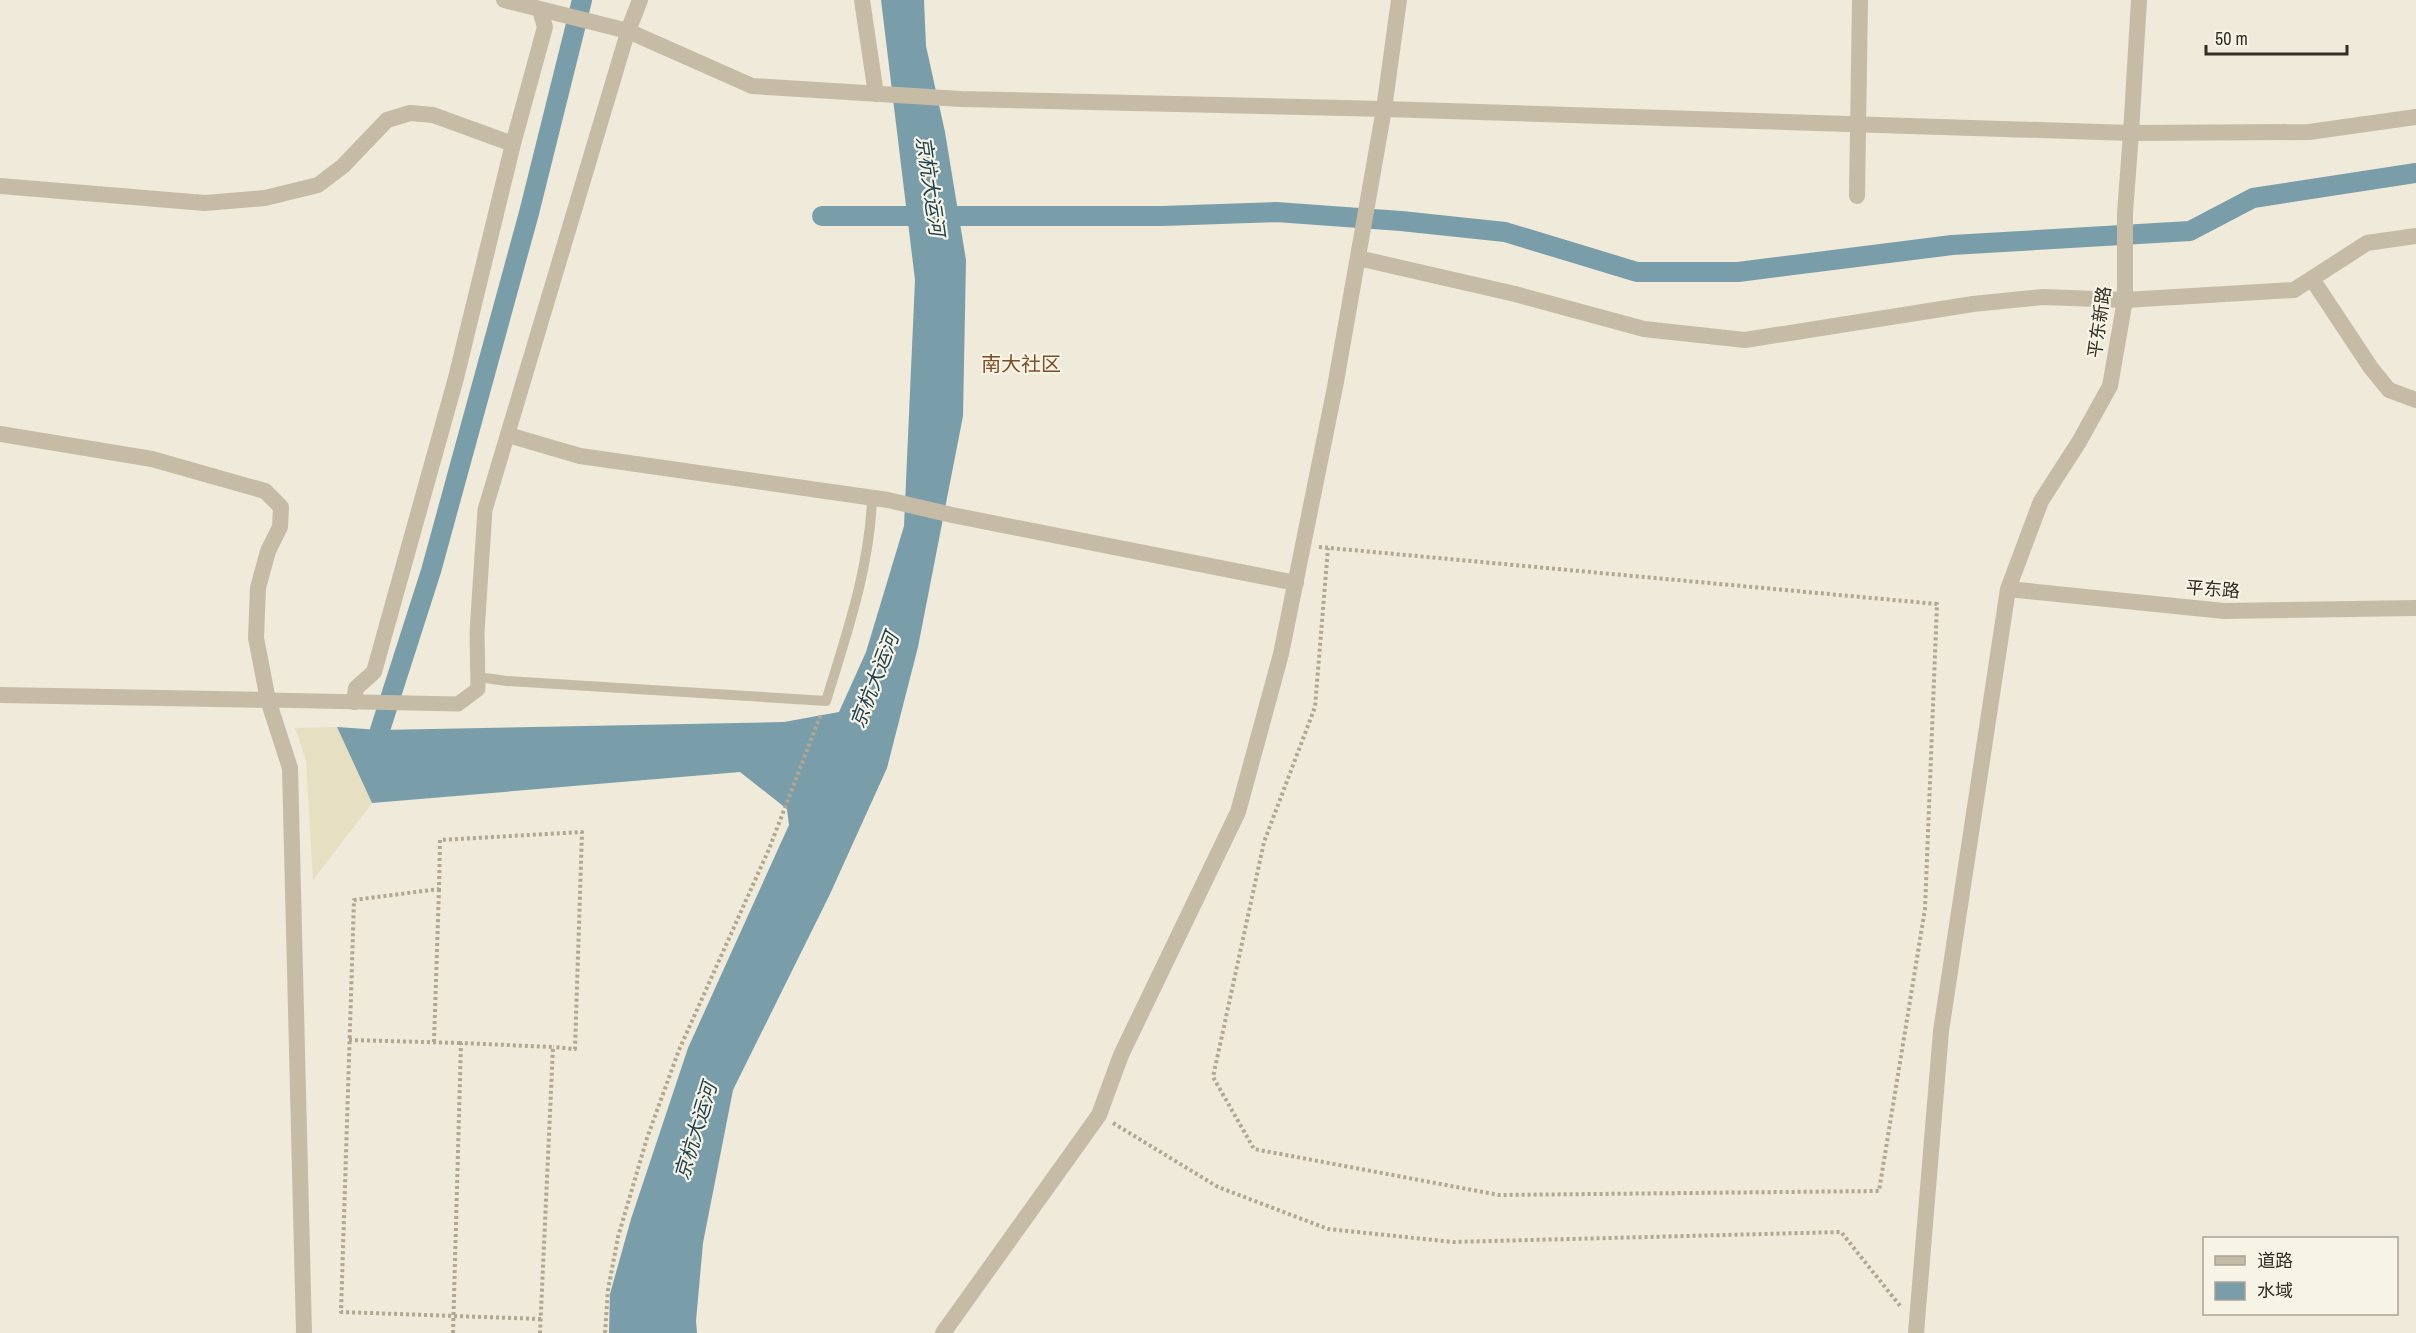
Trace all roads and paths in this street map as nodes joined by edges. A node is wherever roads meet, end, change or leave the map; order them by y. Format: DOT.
graph roads {
  1 [pos="504,0"];
  2 [pos="640,0"];
  3 [pos="862,0"];
  4 [pos="1399,0"];
  5 [pos="1860,0"];
  6 [pos="2139,0"];
  7 [pos="543,11"];
  8 [pos="623,29"];
  9 [pos="876,94"];
  10 [pos="1384,109"];
  11 [pos="2416,117"];
  12 [pos="1857,123"];
  13 [pos="2131,133"];
  14 [pos="513,144"];
  15 [pos="0,186"];
  16 [pos="1857,196"];
  17 [pos="2416,236"];
  18 [pos="1358,257"];
  19 [pos="2312,279"];
  20 [pos="2125,300"];
  21 [pos="2416,400"];
  22 [pos="0,434"];
  23 [pos="508,435"];
  24 [pos="880,499"];
  25 [pos="1303,545"];
  26 [pos="1328,548"];
  27 [pos="1296,583"];
  28 [pos="2008,589"];
  29 [pos="2416,608"];
  30 [pos="478,677"];
  31 [pos="0,695"];
  32 [pos="268,700"];
  33 [pos="354,702"];
  34 [pos="823,710"];
  35 [pos="439,889"];
  36 [pos="349,1040"];
  37 [pos="434,1042"];
  38 [pos="461,1042"];
  39 [pos="553,1047"];
  40 [pos="1099,1115"];
  41 [pos="1905,1312"];
  42 [pos="541,1319"];
  43 [pos="304,1333"];
  44 [pos="453,1333"];
  45 [pos="540,1333"];
  46 [pos="605,1333"];
  47 [pos="943,1333"];
  48 [pos="1916,1333"];
  1 -- 7 [label="street"];
  2 -- 8 [label="street"];
  3 -- 9 [label="street"];
  4 -- 10 [label="street"];
  5 -- 12 [label="street"];
  6 -- 13 [label="street, 平东新路"];
  7 -- 8 [label="street"];
  7 -- 14 [label="street"];
  8 -- 9 [label="street"];
  8 -- 23 [label="street"];
  9 -- 10 [label="street"];
  10 -- 12 [label="street"];
  10 -- 18 [label="street"];
  11 -- 13 [label="street"];
  12 -- 13 [label="street"];
  12 -- 16 [label="street"];
  13 -- 20 [label="street, 平东新路"];
  14 -- 15 [label="street"];
  14 -- 33 [label="street"];
  17 -- 19 [label="street"];
  18 -- 20 [label="street"];
  18 -- 25 [label="street"];
  19 -- 20 [label="street"];
  19 -- 21 [label="street"];
  20 -- 28 [label="street, 平东新路"];
  22 -- 32 [label="street"];
  23 -- 24 [label="street"];
  23 -- 30 [label="street"];
  24 -- 27 [label="street"];
  24 -- 30 [label="lane"];
  25 -- 26 [label="path"];
  25 -- 27 [label="street"];
  26 -- 26 [label="path"];
  27 -- 40 [label="street"];
  28 -- 29 [label="street, 平东路"];
  28 -- 48 [label="street, 平东新路"];
  30 -- 33 [label="street"];
  31 -- 32 [label="street"];
  32 -- 33 [label="street"];
  32 -- 43 [label="street"];
  34 -- 46 [label="path"];
  35 -- 36 [label="path"];
  35 -- 37 [label="path"];
  35 -- 39 [label="path"];
  36 -- 37 [label="path"];
  36 -- 42 [label="path"];
  37 -- 38 [label="path"];
  38 -- 39 [label="path"];
  38 -- 44 [label="path"];
  39 -- 42 [label="path"];
  40 -- 41 [label="path"];
  40 -- 47 [label="street"];
  42 -- 45 [label="path"];
}
